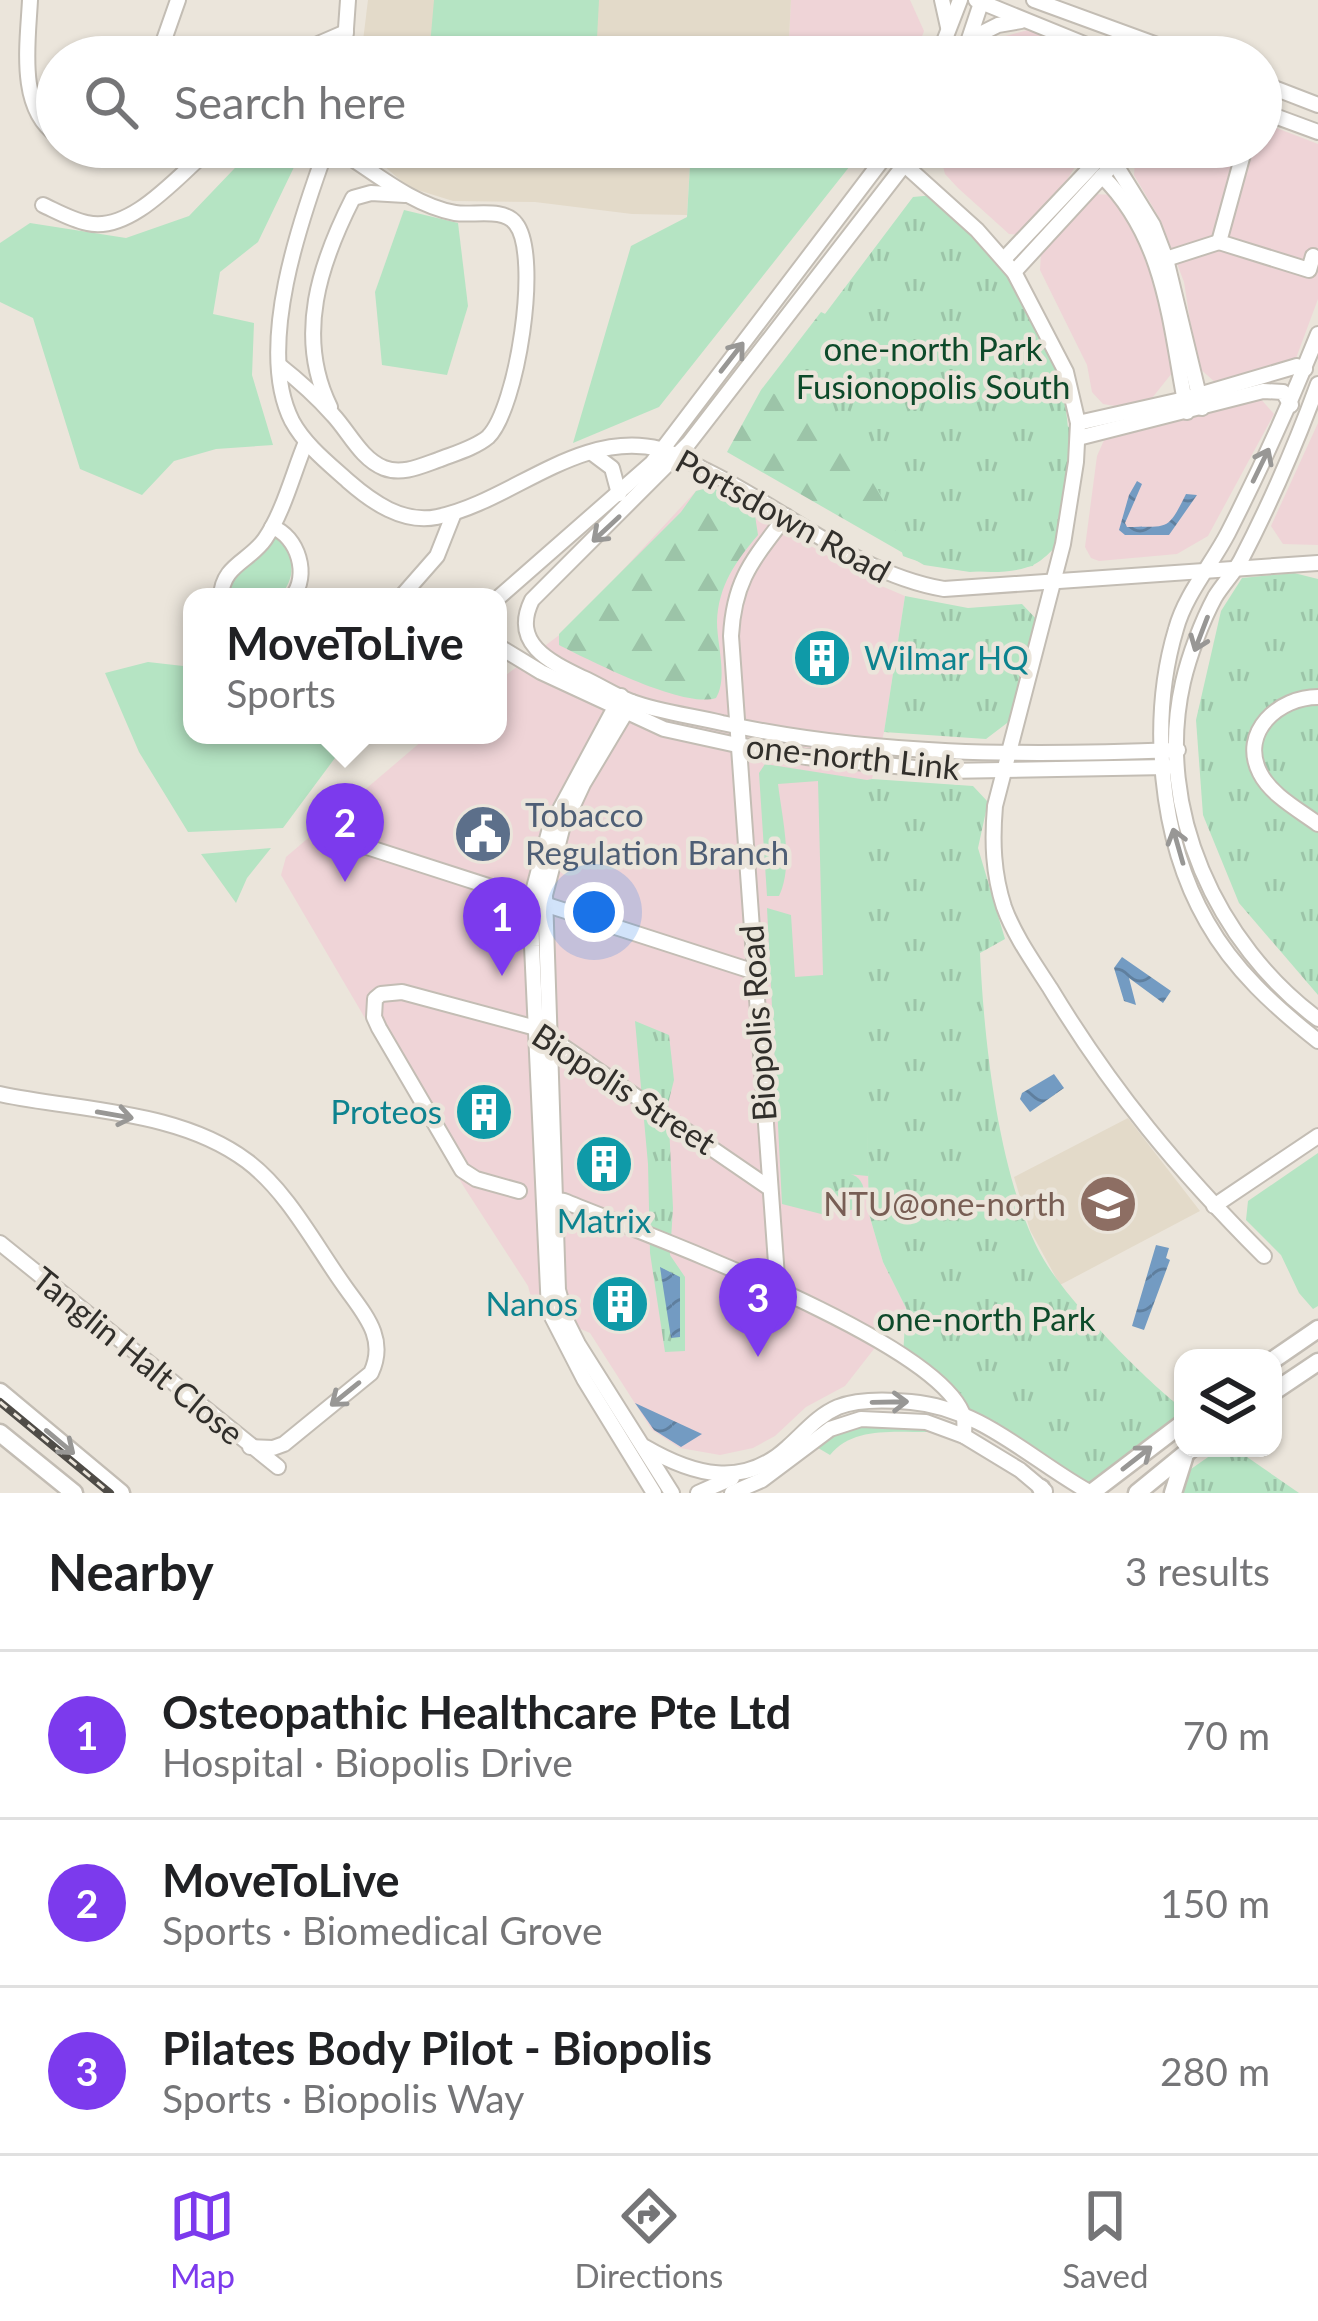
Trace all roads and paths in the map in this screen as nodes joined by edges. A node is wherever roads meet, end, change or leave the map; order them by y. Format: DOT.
graph roads {
  1 [pos="30,0"];
  2 [pos="178,0"];
  3 [pos="348,0"];
  4 [pos="942,0"];
  5 [pos="960,0"];
  6 [pos="1034,0"];
  7 [pos="980,1"];
  8 [pos="1032,22"];
  9 [pos="346,32"];
  10 [pos="165,36"];
  11 [pos="337,36"];
  12 [pos="346,36"];
  13 [pos="946,36"];
  14 [pos="947,36"];
  15 [pos="971,36"];
  16 [pos="976,36"];
  17 [pos="1066,36"];
  18 [pos="1133,36"];
  19 [pos="1282,91"];
  20 [pos="1318,105"];
  21 [pos="36,112"];
  22 [pos="1282,119"];
  23 [pos="1318,132"];
  24 [pos="188,168"];
  25 [pos="324,168"];
  26 [pos="364,168"];
  27 [pos="876,168"];
  28 [pos="904,168"];
  29 [pos="908,168"];
  30 [pos="1098,168"];
  31 [pos="1106,168"];
  32 [pos="1120,168"];
  33 [pos="1239,168"];
  34 [pos="1102,176"];
  35 [pos="409,196"];
  36 [pos="43,205"];
  37 [pos="1219,242"];
  38 [pos="1313,256"];
  39 [pos="1004,259"];
  40 [pos="1166,259"];
  41 [pos="1014,272"];
  42 [pos="1318,334"];
  43 [pos="279,365"];
  44 [pos="1305,369"];
  45 [pos="1318,384"];
  46 [pos="1193,403"];
  47 [pos="1291,405"];
  48 [pos="334,416"];
  49 [pos="1078,430"];
  50 [pos="306,442"];
  51 [pos="661,450"];
  52 [pos="592,453"];
  53 [pos="678,456"];
  54 [pos="619,494"];
  55 [pos="454,513"];
  56 [pos="787,516"];
  57 [pos="272,526"];
  58 [pos="1318,563"];
  59 [pos="1236,567"];
  60 [pos="1208,570"];
  61 [pos="1054,582"];
  62 [pos="222,588"];
  63 [pos="300,588"];
  64 [pos="409,588"];
  65 [pos="507,590"];
  66 [pos="507,650"];
  67 [pos="544,666"];
  68 [pos="1318,697"];
  69 [pos="624,705"];
  70 [pos="736,726"];
  71 [pos="736,745"];
  72 [pos="1171,758"];
  73 [pos="1007,763"];
  74 [pos="1318,824"];
  75 [pos="336,837"];
  76 [pos="538,902"];
  77 [pos="755,972"];
  78 [pos="1318,1019"];
  79 [pos="536,1028"];
  80 [pos="552,1038"];
  81 [pos="1318,1041"];
  82 [pos="0,1094"];
  83 [pos="1318,1136"];
  84 [pos="766,1141"];
  85 [pos="741,1166"];
  86 [pos="768,1187"];
  87 [pos="519,1191"];
  88 [pos="550,1199"];
  89 [pos="1214,1206"];
  90 [pos="0,1243"];
  91 [pos="1264,1256"];
  92 [pos="778,1291"];
  93 [pos="1318,1329"];
  94 [pos="1282,1354"];
  95 [pos="1318,1362"];
  96 [pos="1282,1386"];
  97 [pos="0,1392"];
  98 [pos="964,1415"];
  99 [pos="1174,1430"];
  100 [pos="0,1433"];
  101 [pos="964,1436"];
  102 [pos="640,1445"];
  103 [pos="250,1447"];
  104 [pos="1181,1457"];
  105 [pos="1186,1457"];
  106 [pos="278,1468"];
  107 [pos="640,1468"];
  108 [pos="745,1472"];
  109 [pos="1044,1492"];
  110 [pos="74,1493"];
  111 [pos="121,1493"];
  112 [pos="637,1493"];
  113 [pos="654,1493"];
  114 [pos="672,1493"];
  115 [pos="698,1493"];
  116 [pos="732,1493"];
  117 [pos="1090,1493"];
  118 [pos="1137,1493"];
  119 [pos="1173,1493"];
  1 -- 21 [label="street"];
  2 -- 10 [label="street"];
  3 -- 9 [label="street"];
  4 -- 13 [label="street"];
  5 -- 14 [label="street"];
  6 -- 18 [label="street"];
  7 -- 8 [label="street"];
  7 -- 15 [label="street"];
  8 -- 16 [label="street"];
  8 -- 17 [label="street"];
  9 -- 11 [label="street"];
  9 -- 12 [label="street"];
  19 -- 20 [label="street"];
  22 -- 23 [label="street"];
  24 -- 36 [label="street"];
  25 -- 43 [label="street, Portsdown Road"];
  26 -- 35 [label="street"];
  51 -- 27 [label="street, one-way"];
  28 -- 53 [label="street"];
  29 -- 39 [label="street"];
  30 -- 39 [label="street"];
  31 -- 34 [label="street"];
  32 -- 40 [label="street"];
  33 -- 37 [label="street"];
  34 -- 41 [label="street"];
  34 -- 46 [label="street"];
  35 -- 48 [label="street"];
  35 -- 48 [label="street"];
  37 -- 38 [label="street"];
  37 -- 40 [label="street"];
  39 -- 41 [label="street"];
  40 -- 46 [label="street"];
  41 -- 49 [label="street"];
  42 -- 44 [label="street"];
  43 -- 48 [label="street"];
  43 -- 50 [label="street, Portsdown Road"];
  44 -- 46 [label="street"];
  44 -- 47 [label="street"];
  45 -- 59 [label="street"];
  46 -- 47 [label="street"];
  46 -- 49 [label="street"];
  60 -- 47 [label="street, one-way"];
  49 -- 61 [label="street"];
  50 -- 55 [label="street, Portsdown Road"];
  50 -- 57 [label="street"];
  51 -- 52 [label="street, Portsdown Road"];
  51 -- 53 [label="street, Portsdown Road"];
  51 -- 54 [label="street"];
  52 -- 54 [label="street"];
  52 -- 55 [label="street, Portsdown Road"];
  53 -- 56 [label="street, Portsdown Road"];
  53 -- 67 [label="street, one-way"];
  54 -- 65 [label="street"];
  55 -- 64 [label="street"];
  56 -- 61 [label="street, Portsdown Road"];
  56 -- 70 [label="street, Biopolis Road"];
  57 -- 62 [label="street"];
  57 -- 63 [label="street"];
  58 -- 59 [label="street, Portsdown Road"];
  59 -- 60 [label="street, Portsdown Road"];
  59 -- 72 [label="street, one-way"];
  60 -- 61 [label="street, Portsdown Road"];
  60 -- 72 [label="street"];
  61 -- 73 [label="street"];
  66 -- 67 [label="street, one-north Link"];
  67 -- 69 [label="street, one-north Link"];
  68 -- 74 [label="street"];
  69 -- 70 [label="street, one-north Link"];
  69 -- 71 [label="street, one-north Link"];
  69 -- 76 [label="street"];
  70 -- 71 [label="street, Biopolis Road"];
  70 -- 73 [label="street, one-north Link"];
  71 -- 73 [label="street, one-north Link"];
  71 -- 77 [label="street, Biopolis Road"];
  72 -- 73 [label="street, one-north Link"];
  72 -- 78 [label="street"];
  81 -- 72 [label="street, one-way"];
  73 -- 89 [label="street"];
  75 -- 76 [label="street"];
  76 -- 77 [label="street"];
  76 -- 79 [label="street"];
  76 -- 80 [label="street"];
  77 -- 84 [label="street, Biopolis Road"];
  79 -- 80 [label="street, Biopolis Street"];
  79 -- 87 [label="street, Biopolis Street"];
  79 -- 88 [label="street"];
  80 -- 85 [label="street, Biopolis Street"];
  80 -- 88 [label="street"];
  82 -- 103 [label="street, one-way"];
  83 -- 89 [label="street"];
  84 -- 85 [label="street, Biopolis Street"];
  84 -- 86 [label="street, Biopolis Road"];
  85 -- 86 [label="street, Biopolis Street"];
  86 -- 92 [label="street"];
  88 -- 92 [label="street"];
  88 -- 102 [label="street"];
  88 -- 107 [label="street"];
  89 -- 91 [label="street"];
  90 -- 103 [label="street, Tanglin Halt Close"];
  92 -- 98 [label="street"];
  93 -- 94 [label="main road"];
  95 -- 96 [label="main road"];
  97 -- 111 [label="main road, one-way"];
  98 -- 101 [label="street"];
  108 -- 98 [label="street, one-way"];
  98 -- 117 [label="street"];
  117 -- 99 [label="main road, one-way"];
  100 -- 110 [label="main road"];
  101 -- 109 [label="street"];
  101 -- 116 [label="street"];
  102 -- 108 [label="street"];
  102 -- 114 [label="street"];
  103 -- 106 [label="street, Tanglin Halt Close"];
  104 -- 118 [label="main road"];
  105 -- 119 [label="main road"];
  107 -- 112 [label="street"];
  107 -- 113 [label="street"];
  108 -- 115 [label="street"];
}
